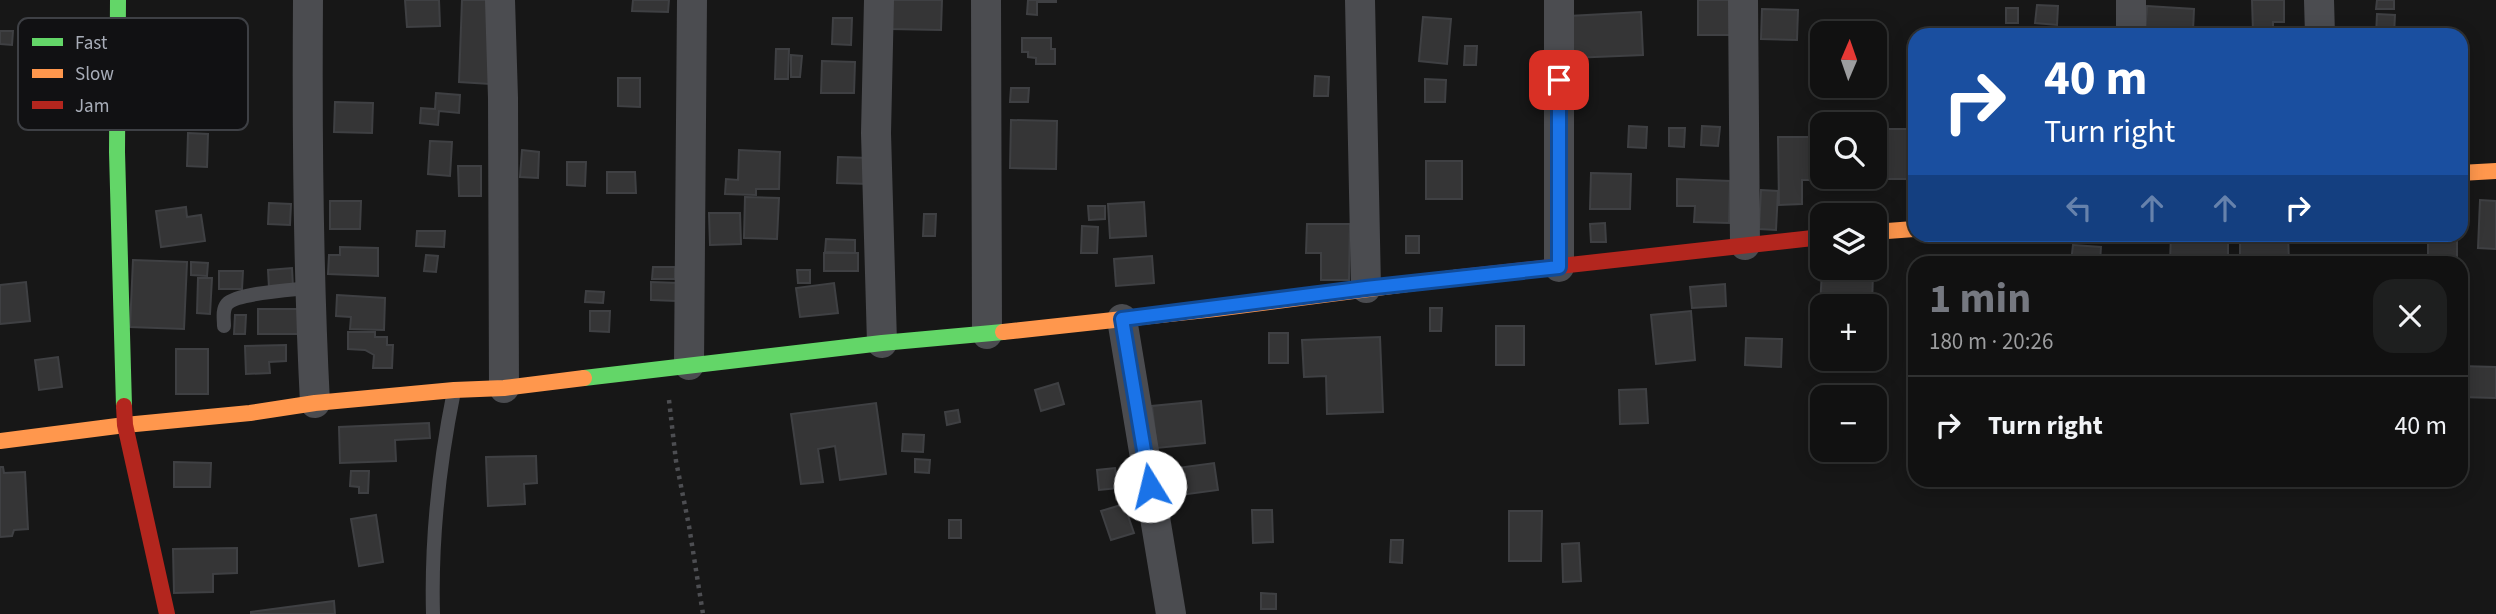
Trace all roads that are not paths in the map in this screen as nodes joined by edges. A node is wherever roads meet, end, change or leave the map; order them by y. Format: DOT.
graph roads {
  1 [pos="118,0"];
  2 [pos="309,0"];
  3 [pos="500,0"];
  4 [pos="692,0"];
  5 [pos="879,0"];
  6 [pos="986,0"];
  7 [pos="1360,0"];
  8 [pos="1559,0"];
  9 [pos="1743,0"];
  10 [pos="2131,0"];
  11 [pos="2319,0"];
  12 [pos="118,18"];
  13 [pos="2131,28"];
  14 [pos="2320,28"];
  15 [pos="117,130"];
  16 [pos="2496,171"];
  17 [pos="2468,173"];
  18 [pos="1908,229"];
  19 [pos="1887,231"];
  20 [pos="1810,238"];
  21 [pos="1745,245"];
  22 [pos="1559,267"];
  23 [pos="309,288"];
  24 [pos="1366,288"];
  25 [pos="1122,319"];
  26 [pos="224,326"];
  27 [pos="988,334"];
  28 [pos="882,342"];
  29 [pos="677,366"];
  30 [pos="504,388"];
  31 [pos="454,390"];
  32 [pos="315,402"];
  33 [pos="125,425"];
  34 [pos="0,441"];
  35 [pos="167,614"];
  36 [pos="433,614"];
  37 [pos="1171,614"];
  1 -- 12 [label="street"];
  2 -- 23 [label="street"];
  3 -- 30 [label="street"];
  4 -- 29 [label="street"];
  5 -- 28 [label="street"];
  6 -- 27 [label="street"];
  7 -- 24 [label="street"];
  8 -- 22 [label="street"];
  9 -- 21 [label="street"];
  10 -- 13 [label="street"];
  11 -- 14 [label="street"];
  15 -- 33 [label="street"];
  16 -- 17 [label="street"];
  18 -- 19 [label="street"];
  20 -- 21 [label="street"];
  21 -- 22 [label="street"];
  22 -- 24 [label="street"];
  23 -- 26 [label="lane"];
  23 -- 32 [label="street"];
  24 -- 25 [label="street"];
  25 -- 27 [label="street"];
  25 -- 37 [label="street"];
  27 -- 28 [label="street"];
  28 -- 29 [label="street"];
  29 -- 30 [label="street"];
  30 -- 31 [label="street"];
  31 -- 32 [label="street"];
  31 -- 36 [label="lane"];
  32 -- 33 [label="street"];
  33 -- 34 [label="street"];
  33 -- 35 [label="street"];
}
